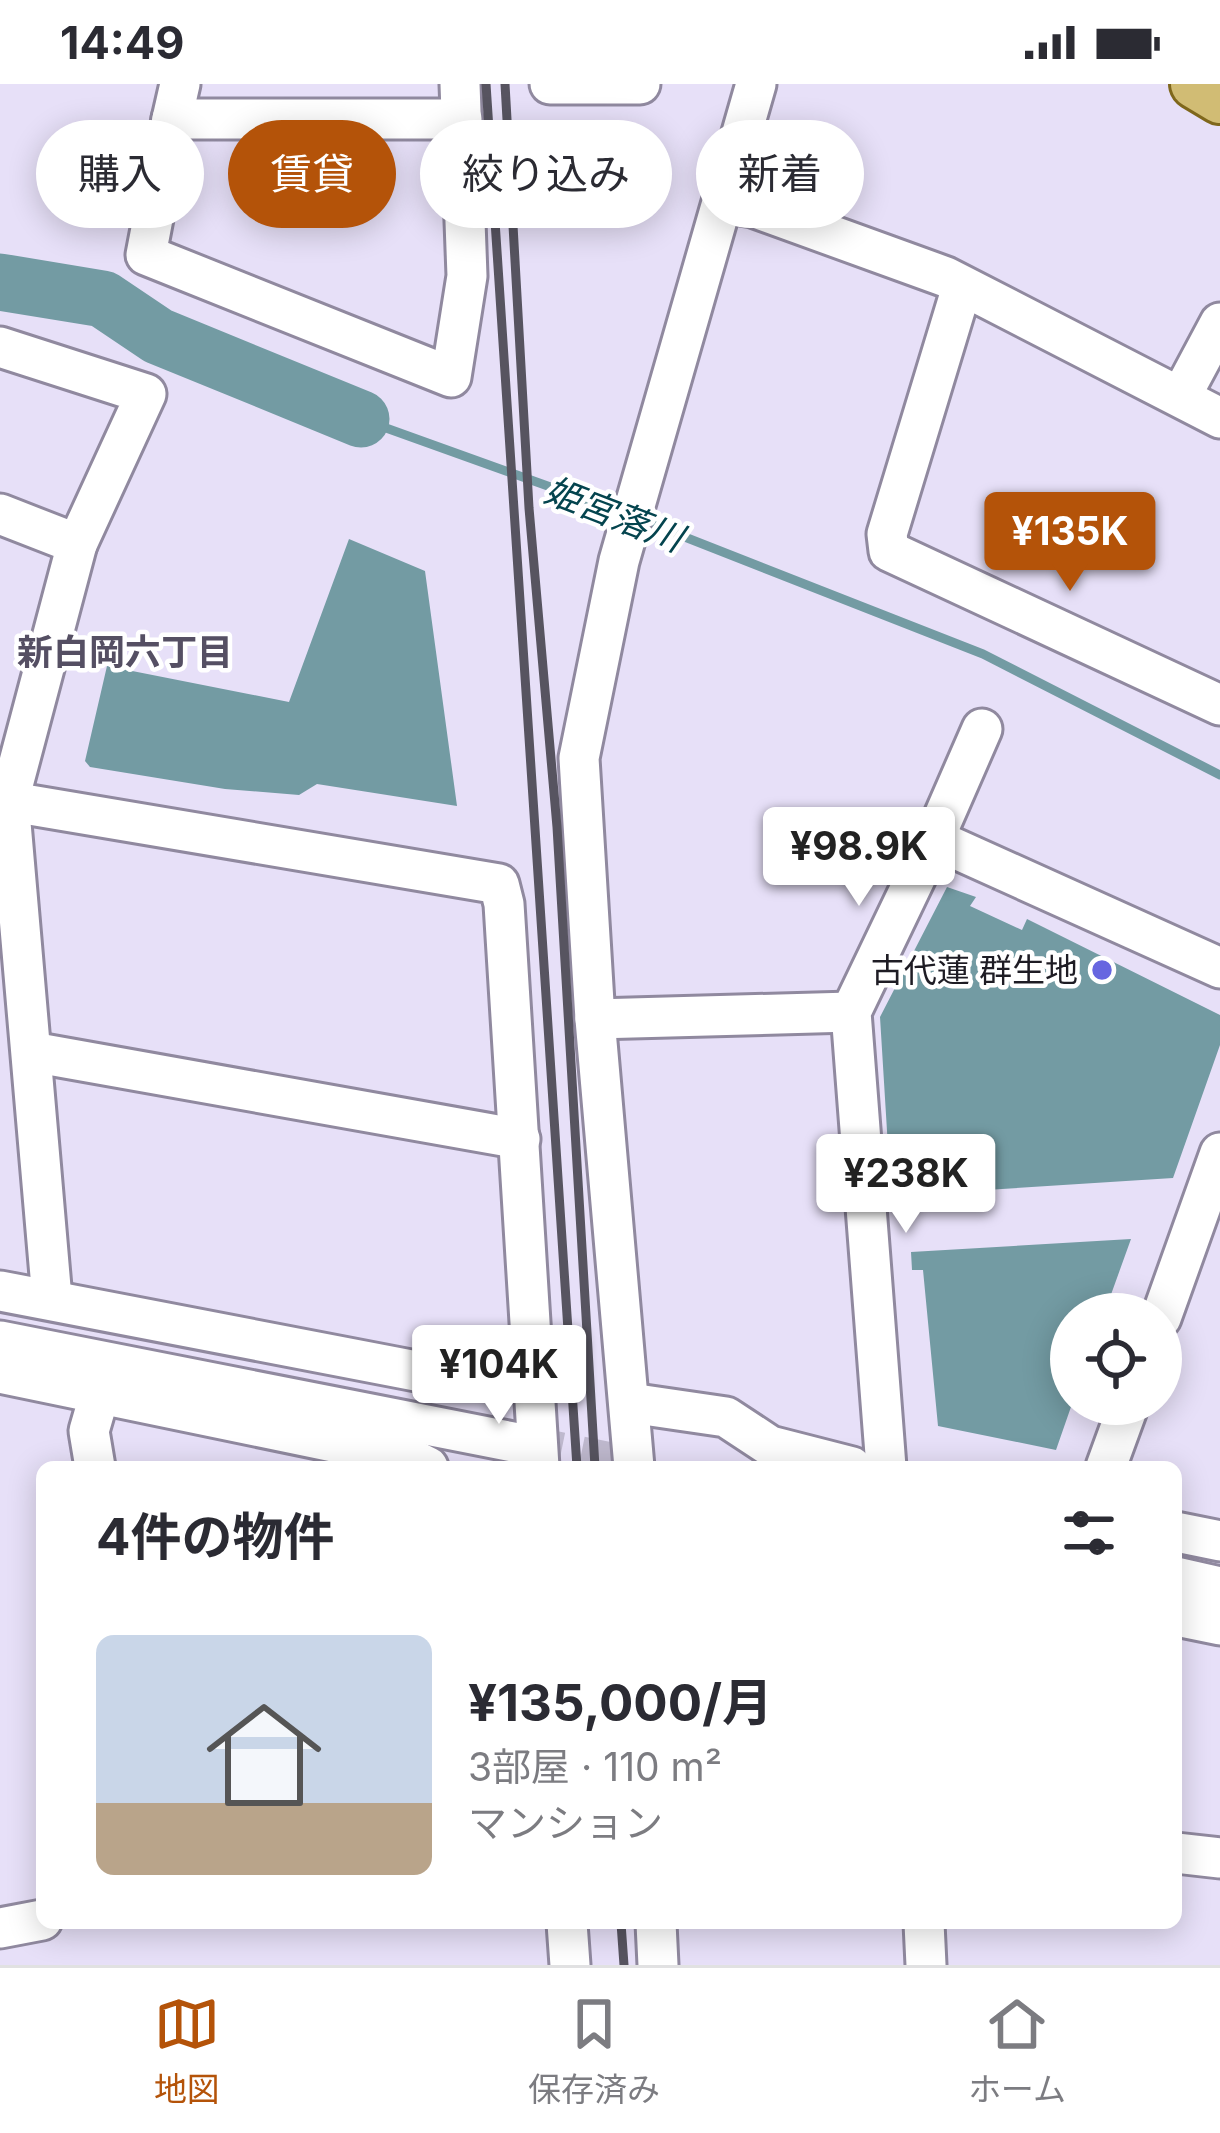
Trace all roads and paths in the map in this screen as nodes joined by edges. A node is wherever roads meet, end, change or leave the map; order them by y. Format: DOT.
graph roads {
  1 [pos="550,84"];
  2 [pos="640,84"];
  3 [pos="756,84"];
  4 [pos="1195,84"];
  5 [pos="1220,99"];
  6 [pos="176,102"];
  7 [pos="461,102"];
  8 [pos="746,120"];
  9 [pos="716,228"];
  10 [pos="811,228"];
  11 [pos="962,287"];
  12 [pos="1220,323"];
  13 [pos="0,347"];
  14 [pos="1181,396"];
  15 [pos="1220,418"];
  16 [pos="0,514"];
  17 [pos="77,544"];
  18 [pos="1220,705"];
  19 [pos="982,728"];
  20 [pos="5,800"];
  21 [pos="934,839"];
  22 [pos="1220,968"];
  23 [pos="13,977"];
  24 [pos="850,1012"];
  25 [pos="595,1019"];
  26 [pos="32,1052"];
  27 [pos="520,1139"];
  28 [pos="1220,1153"];
  29 [pos="1204,1252"];
  30 [pos="0,1291"];
  31 [pos="1177,1293"];
  32 [pos="52,1299"];
  33 [pos="0,1341"];
  34 [pos="0,1373"];
  35 [pos="534,1384"];
  36 [pos="100,1393"];
  37 [pos="630,1403"];
  38 [pos="1121,1425"];
  39 [pos="531,1455"];
  40 [pos="94,1461"];
  41 [pos="416,1461"];
  42 [pos="634,1461"];
  43 [pos="829,1461"];
  44 [pos="886,1461"];
  45 [pos="1108,1461"];
  46 [pos="1182,1533"];
  47 [pos="1220,1541"];
  48 [pos="1182,1578"];
  49 [pos="1220,1586"];
  50 [pos="1182,1617"];
  51 [pos="1220,1625"];
  52 [pos="1182,1854"];
  53 [pos="1220,1858"];
  54 [pos="36,1921"];
  55 [pos="0,1928"];
  56 [pos="567,1929"];
  57 [pos="656,1929"];
  58 [pos="924,1929"];
  59 [pos="570,1965"];
  60 [pos="658,1965"];
  61 [pos="926,1965"];
  1 -- 2 [label="street"];
  3 -- 8 [label="street"];
  4 -- 5 [label="main road"];
  6 -- 7 [label="street"];
  6 -- 7 [label="street"];
  9 -- 25 [label="street"];
  10 -- 11 [label="street"];
  11 -- 14 [label="street"];
  11 -- 18 [label="street"];
  12 -- 14 [label="street"];
  13 -- 17 [label="street"];
  14 -- 15 [label="street"];
  16 -- 17 [label="street"];
  17 -- 20 [label="street"];
  19 -- 21 [label="street"];
  20 -- 23 [label="street"];
  20 -- 27 [label="street"];
  21 -- 22 [label="street"];
  21 -- 24 [label="street"];
  23 -- 26 [label="street"];
  24 -- 25 [label="street"];
  24 -- 44 [label="street"];
  25 -- 37 [label="street"];
  26 -- 27 [label="street"];
  26 -- 32 [label="street"];
  27 -- 35 [label="street"];
  28 -- 29 [label="street"];
  29 -- 31 [label="street"];
  30 -- 32 [label="street"];
  32 -- 35 [label="street"];
  33 -- 39 [label="street"];
  34 -- 36 [label="street"];
  35 -- 39 [label="street"];
  36 -- 40 [label="street"];
  36 -- 41 [label="street"];
  37 -- 42 [label="street"];
  37 -- 43 [label="street"];
  38 -- 45 [label="street"];
  46 -- 47 [label="street"];
  48 -- 49 [label="street"];
  50 -- 51 [label="street"];
  52 -- 53 [label="street"];
  54 -- 55 [label="street"];
  56 -- 59 [label="street"];
  57 -- 60 [label="street"];
  58 -- 61 [label="street"];
}
